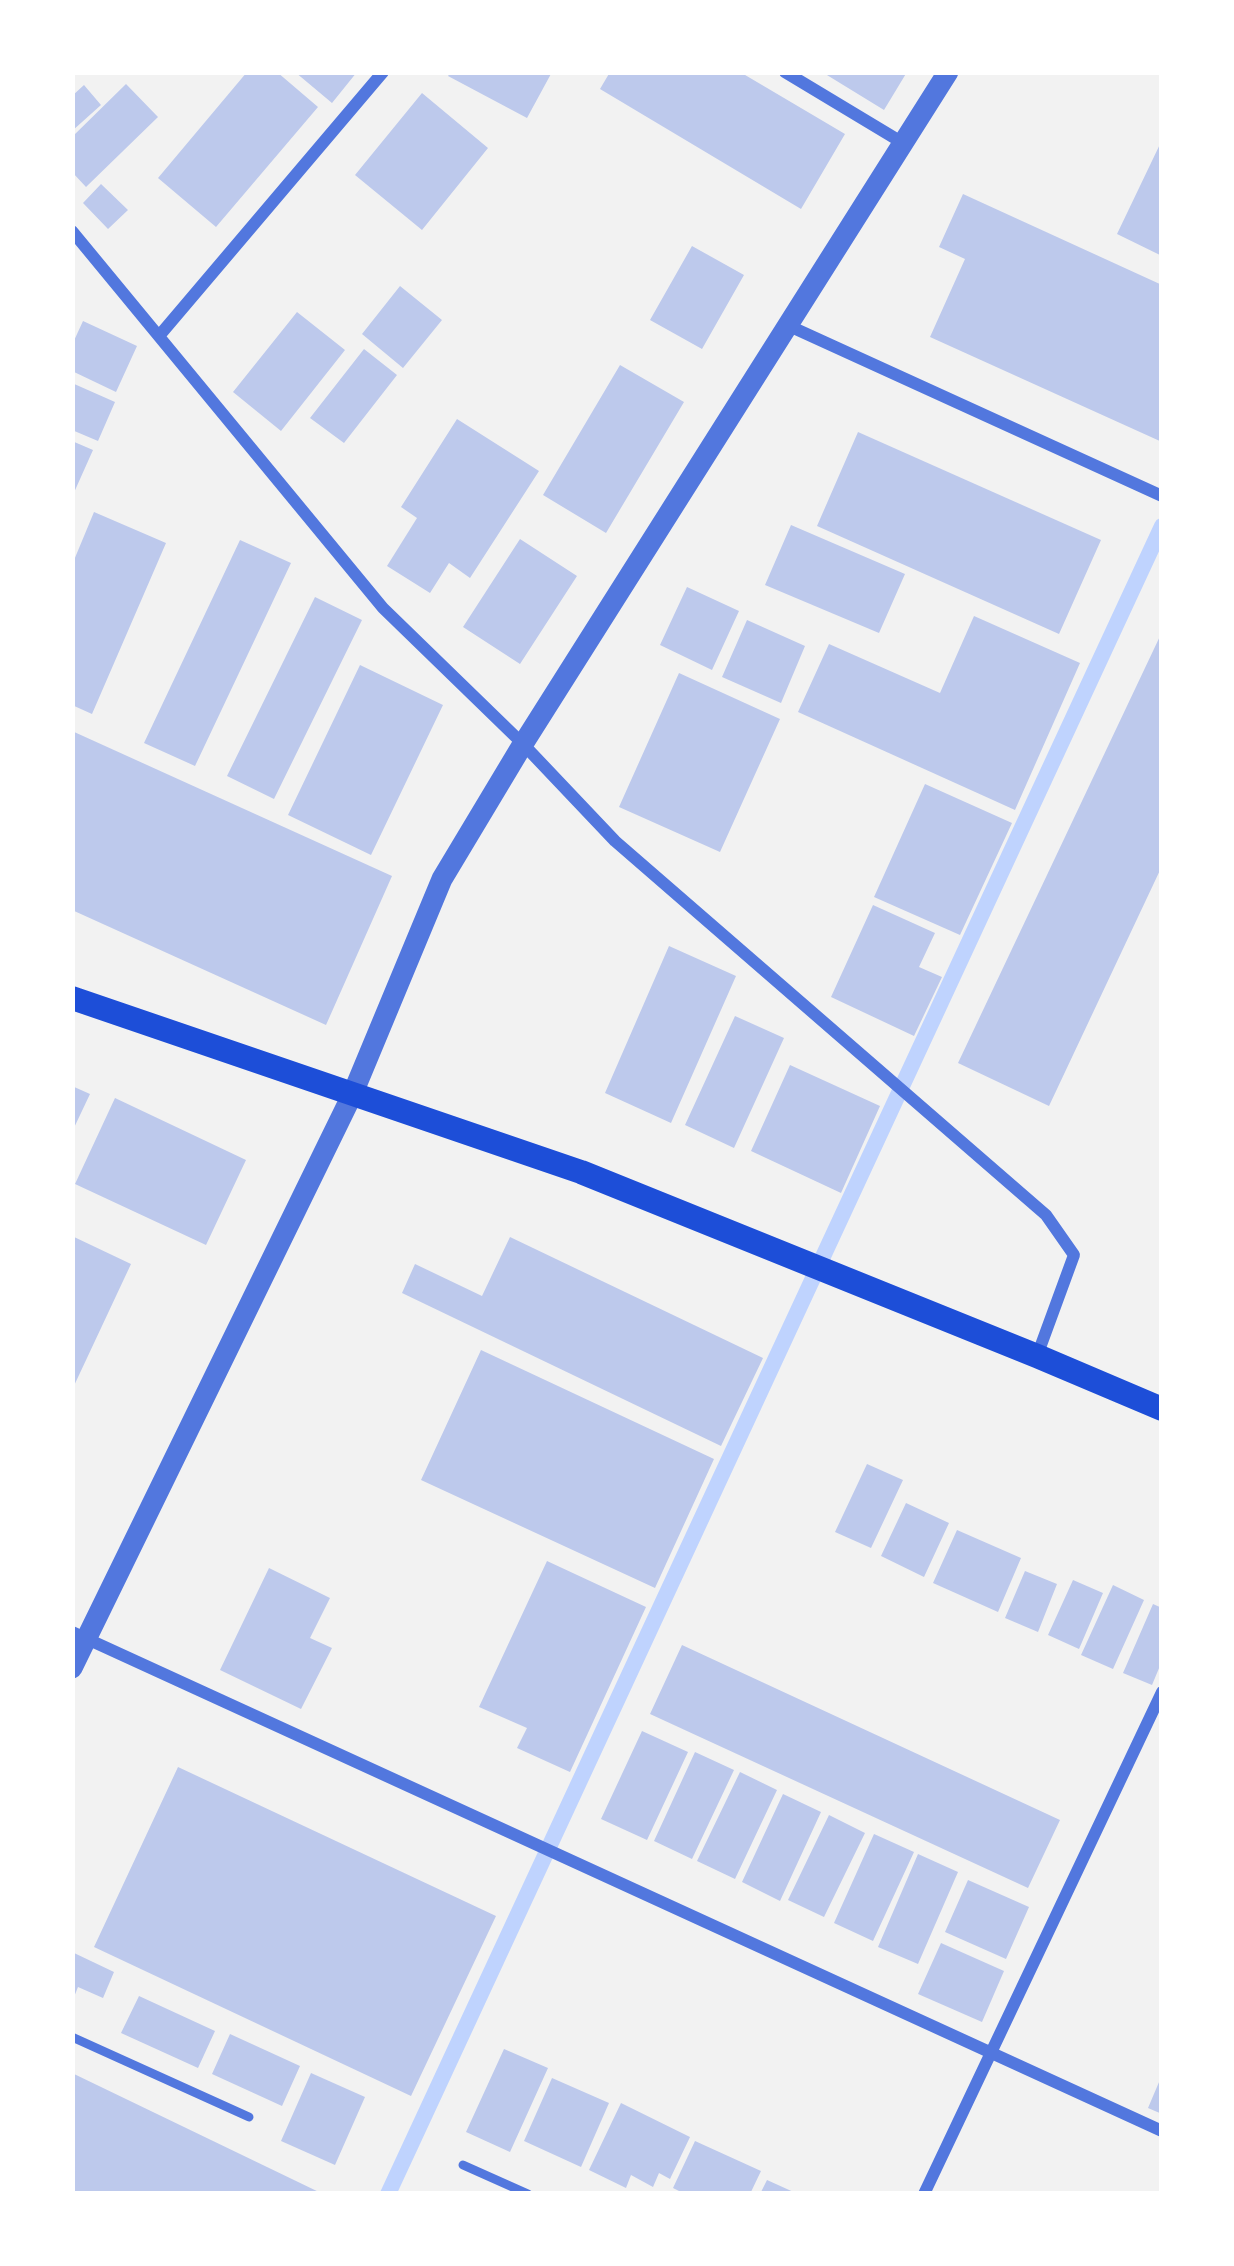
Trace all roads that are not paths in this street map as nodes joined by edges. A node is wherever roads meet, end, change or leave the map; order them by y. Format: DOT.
graph roads {
  1 [pos="383,72"];
  2 [pos="785,72"];
  3 [pos="948,72"];
  4 [pos="903,143"];
  5 [pos="72,231"];
  6 [pos="786,325"];
  7 [pos="159,336"];
  8 [pos="1162,496"];
  9 [pos="523,744"];
  10 [pos="72,998"];
  11 [pos="353,1093"];
  12 [pos="1037,1356"];
  13 [pos="1162,1409"];
  14 [pos="79,1635"];
  15 [pos="72,1668"];
  16 [pos="1162,1692"];
  17 [pos="72,2037"];
  18 [pos="992,2053"];
  19 [pos="250,2117"];
  20 [pos="1162,2131"];
  21 [pos="463,2165"];
  22 [pos="528,2194"];
  23 [pos="924,2194"];
  1 -- 7 [label="street"];
  2 -- 4 [label="street"];
  3 -- 4 [label="street"];
  4 -- 6 [label="street"];
  5 -- 7 [label="street"];
  6 -- 8 [label="street"];
  6 -- 9 [label="street"];
  7 -- 9 [label="street"];
  9 -- 11 [label="street"];
  9 -- 12 [label="street"];
  10 -- 11 [label="main road"];
  11 -- 12 [label="main road"];
  11 -- 14 [label="street"];
  12 -- 13 [label="main road"];
  14 -- 15 [label="street"];
  14 -- 18 [label="street"];
  16 -- 18 [label="street"];
  17 -- 19 [label="lane"];
  18 -- 20 [label="street"];
  18 -- 23 [label="street"];
  21 -- 22 [label="lane"];
}
